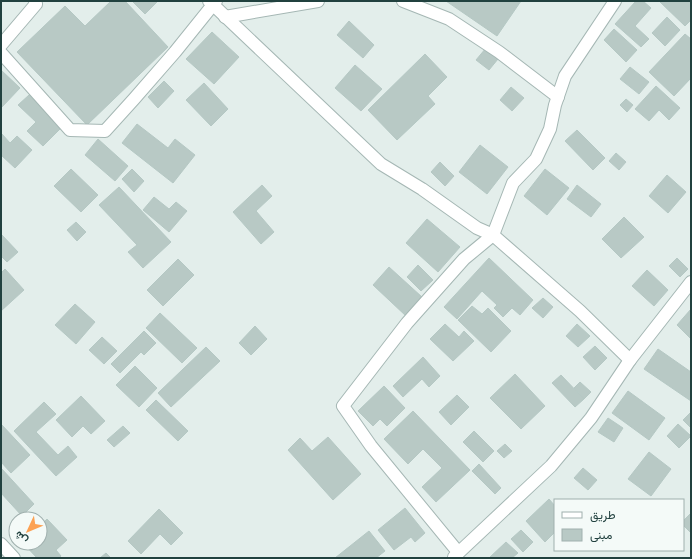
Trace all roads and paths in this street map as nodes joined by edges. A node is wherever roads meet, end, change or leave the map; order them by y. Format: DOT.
graph roads {
  1 [pos="35,1"];
  2 [pos="318,1"];
  3 [pos="403,1"];
  4 [pos="615,1"];
  5 [pos="212,2"];
  6 [pos="225,17"];
  7 [pos="1,45"];
  8 [pos="1,53"];
  9 [pos="558,97"];
  10 [pos="493,235"];
  11 [pos="691,282"];
  12 [pos="630,360"];
  13 [pos="1,544"];
  14 [pos="456,555"];
  15 [pos="14,558"];
  1 -- 7 [label="street"];
  2 -- 6 [label="street"];
  3 -- 9 [label="street"];
  4 -- 9 [label="street"];
  5 -- 6 [label="street"];
  5 -- 8 [label="street"];
  6 -- 10 [label="street"];
  9 -- 10 [label="street"];
  10 -- 12 [label="street"];
  10 -- 14 [label="street"];
  11 -- 12 [label="street"];
  12 -- 14 [label="street"];
  13 -- 15 [label="street"];
}
